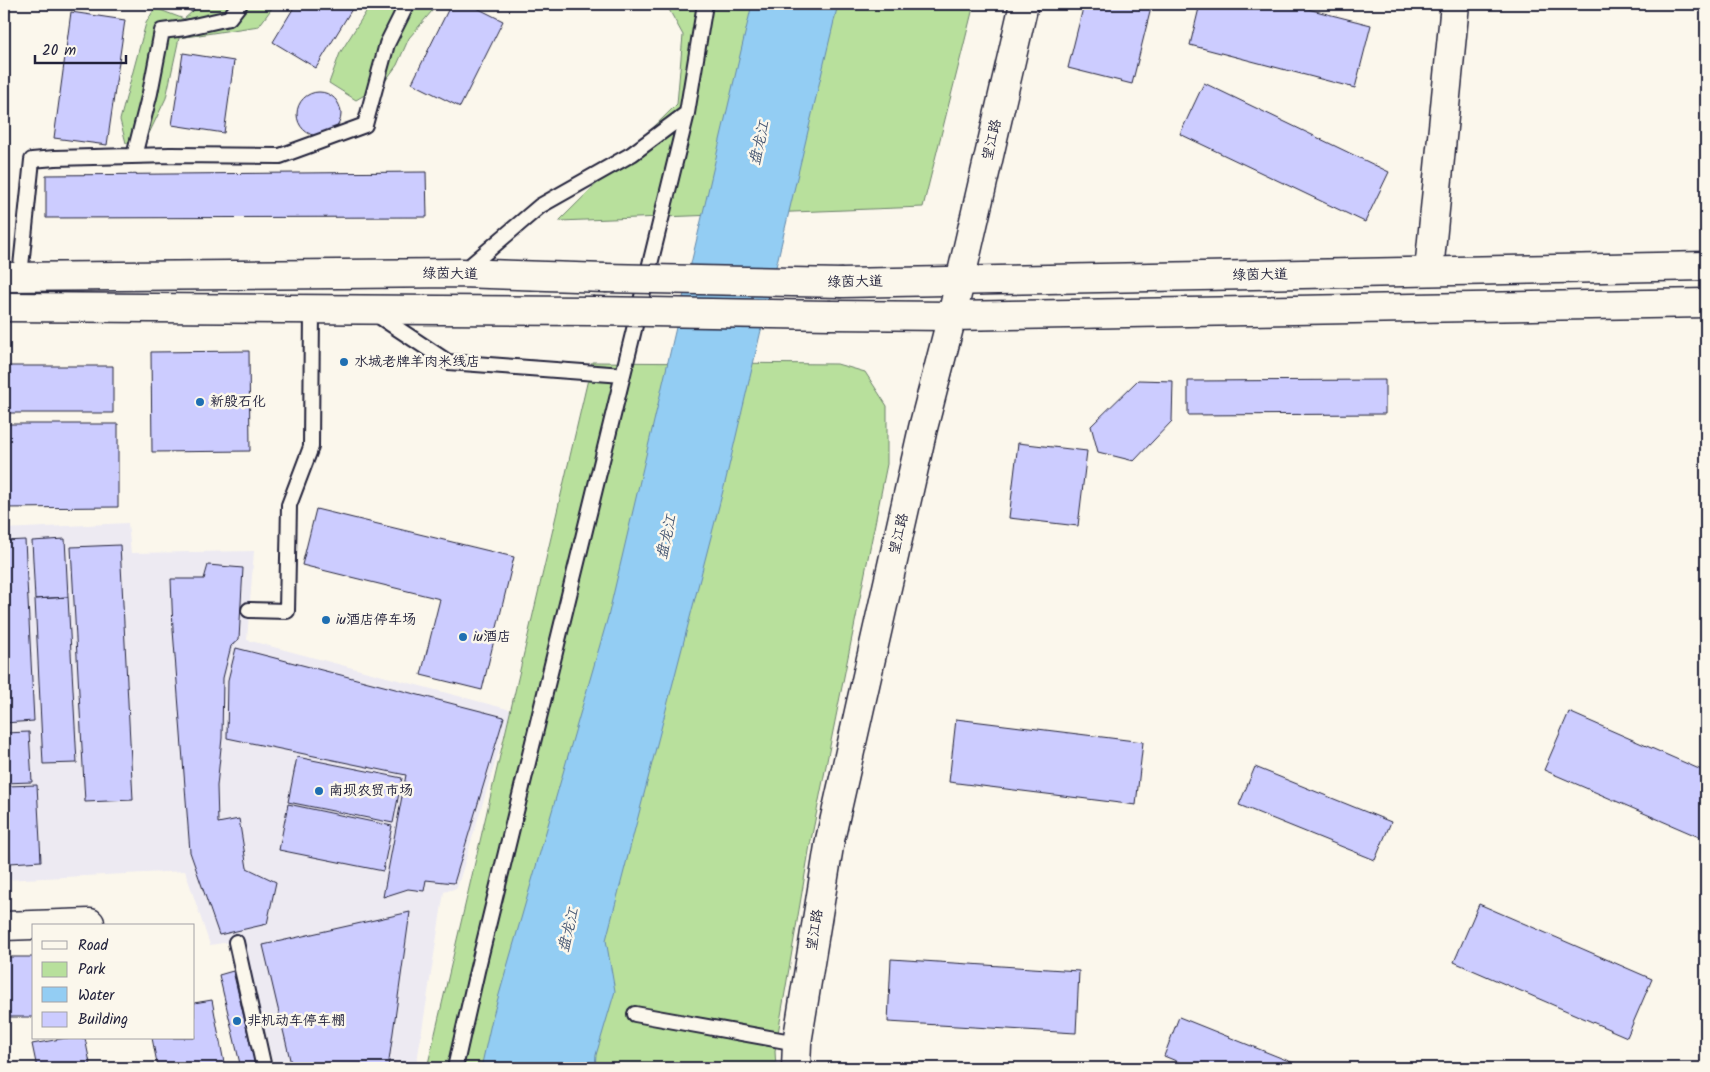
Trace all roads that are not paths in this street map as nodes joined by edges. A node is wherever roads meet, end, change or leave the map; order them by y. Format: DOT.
graph roads {
  1 [pos="240,4"];
  2 [pos="407,4"];
  3 [pos="705,4"];
  4 [pos="1024,4"];
  5 [pos="1456,4"];
  6 [pos="687,114"];
  7 [pos="134,156"];
  8 [pos="1706,266"];
  9 [pos="1429,272"];
  10 [pos="461,273"];
  11 [pos="12,276"];
  12 [pos="960,280"];
  13 [pos="1706,303"];
  14 [pos="4,308"];
  15 [pos="312,309"];
  16 [pos="368,309"];
  17 [pos="952,316"];
  18 [pos="623,376"];
  19 [pos="248,610"];
  20 [pos="32,925"];
  21 [pos="4,926"];
  22 [pos="236,942"];
  23 [pos="634,1014"];
  24 [pos="797,1056"];
  25 [pos="264,1068"];
  26 [pos="455,1068"];
  1 -- 7 [label="lane"];
  2 -- 7 [label="lane"];
  3 -- 6 [label="lane"];
  4 -- 12 [label="main road, 望江路"];
  5 -- 9 [label="main road"];
  6 -- 10 [label="lane"];
  6 -- 18 [label="lane"];
  7 -- 11 [label="lane"];
  8 -- 9 [label="main road, 绿茵大道"];
  9 -- 12 [label="main road, 绿茵大道"];
  10 -- 11 [label="main road, 绿茵大道"];
  10 -- 12 [label="main road, 绿茵大道, bridge"];
  12 -- 17 [label="main road, 望江路"];
  13 -- 17 [label="main road"];
  14 -- 15 [label="main road"];
  15 -- 16 [label="main road"];
  15 -- 19 [label="lane"];
  16 -- 17 [label="main road, bridge"];
  16 -- 18 [label="lane"];
  17 -- 24 [label="main road, 望江路"];
  18 -- 26 [label="lane"];
  20 -- 21 [label="main road"];
  22 -- 25 [label="lane"];
  23 -- 24 [label="lane"];
}
